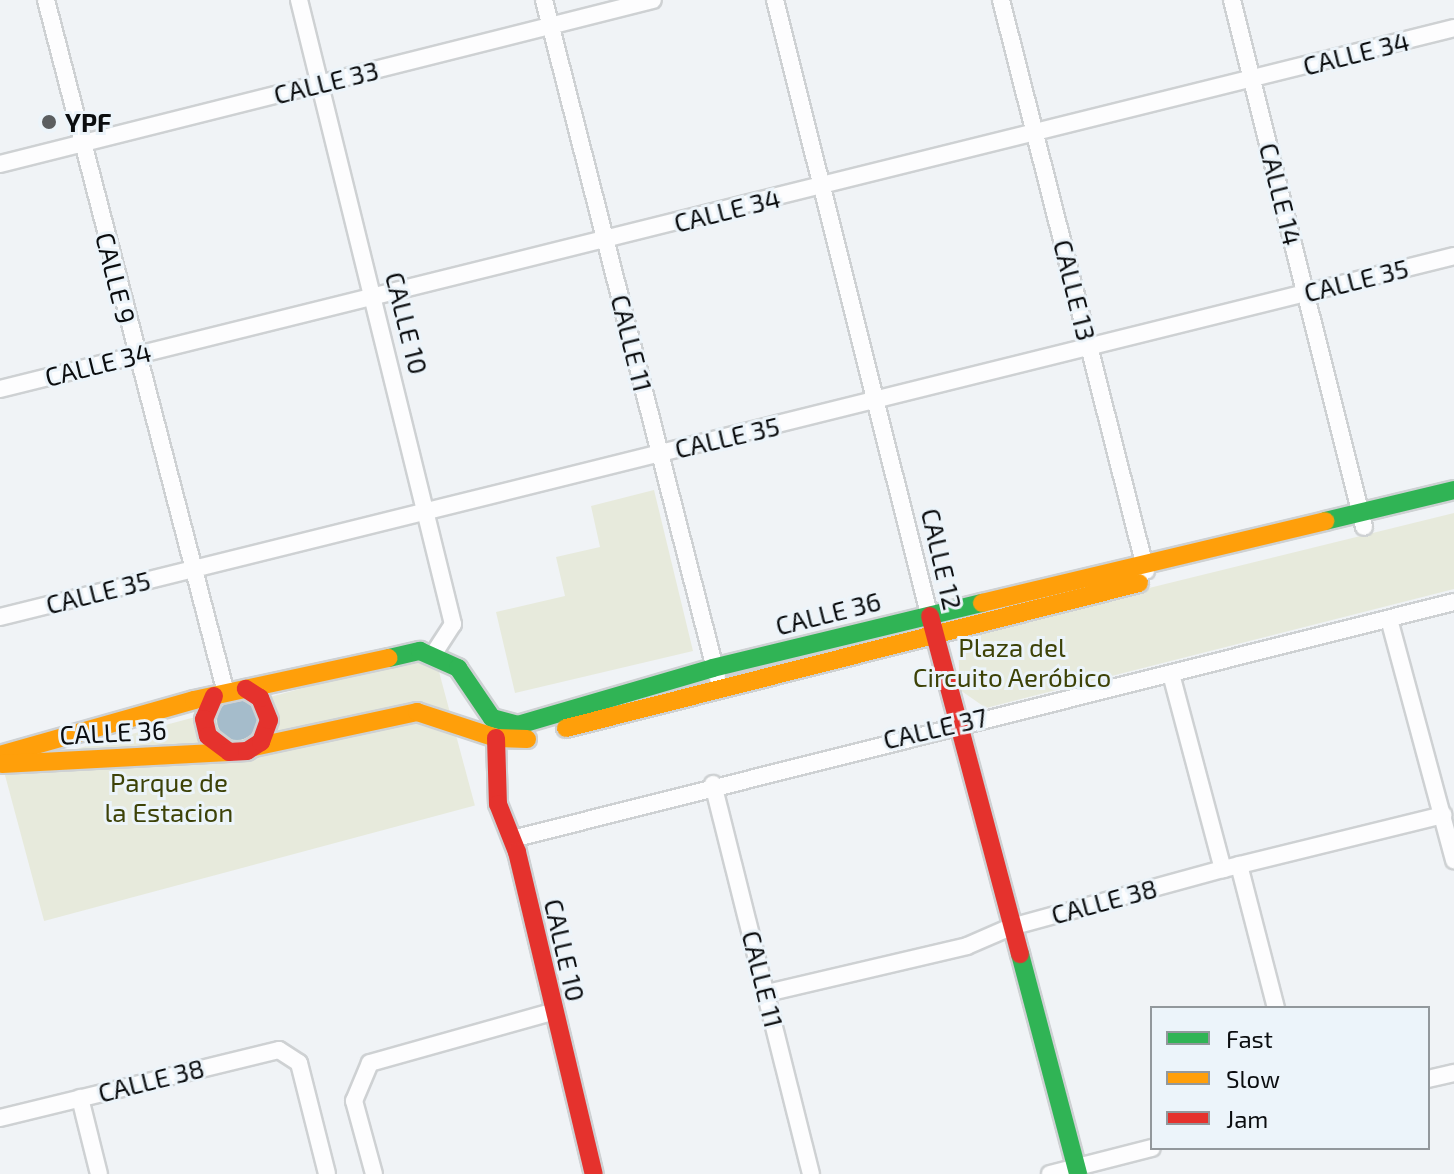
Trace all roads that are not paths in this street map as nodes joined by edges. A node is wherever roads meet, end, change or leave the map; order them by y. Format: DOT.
graph roads {
  1 [pos="46,0"];
  2 [pos="299,0"];
  3 [pos="544,0"];
  4 [pos="653,0"];
  5 [pos="775,0"];
  6 [pos="1001,0"];
  7 [pos="1232,0"];
  8 [pos="551,26"];
  9 [pos="1454,28"];
  10 [pos="1253,79"];
  11 [pos="319,83"];
  12 [pos="1035,133"];
  13 [pos="82,143"];
  14 [pos="0,164"];
  15 [pos="823,187"];
  16 [pos="606,239"];
  17 [pos="1454,256"];
  18 [pos="1305,292"];
  19 [pos="374,296"];
  20 [pos="1089,345"];
  21 [pos="135,355"];
  22 [pos="0,389"];
  23 [pos="876,402"];
  24 [pos="660,453"];
  25 [pos="1454,490"];
  26 [pos="1454,505"];
  27 [pos="425,511"];
  28 [pos="1362,520"];
  29 [pos="190,569"];
  30 [pos="1146,573"];
  31 [pos="1454,602"];
  32 [pos="0,617"];
  33 [pos="1389,619"];
  34 [pos="931,623"];
  35 [pos="434,653"];
  36 [pos="1171,674"];
  37 [pos="717,677"];
  38 [pos="246,689"];
  39 [pos="220,695"];
  40 [pos="958,723"];
  41 [pos="496,738"];
  42 [pos="254,747"];
  43 [pos="229,752"];
  44 [pos="0,755"];
  45 [pos="0,764"];
  46 [pos="713,784"];
  47 [pos="1443,815"];
  48 [pos="512,839"];
  49 [pos="1454,860"];
  50 [pos="1231,867"];
  51 [pos="1011,927"];
  52 [pos="767,993"];
  53 [pos="1275,1006"];
  54 [pos="552,1012"];
  55 [pos="1454,1073"];
  56 [pos="1430,1079"];
  57 [pos="80,1098"];
  58 [pos="0,1118"];
  59 [pos="1150,1149"];
  60 [pos="1077,1170"];
  61 [pos="99,1174"];
  62 [pos="327,1174"];
  63 [pos="374,1174"];
  64 [pos="594,1174"];
  65 [pos="811,1174"];
  66 [pos="1050,1174"];
  1 -- 13 [label="street, CALLE 9"];
  2 -- 11 [label="street, CALLE 10"];
  3 -- 8 [label="street, CALLE 11"];
  4 -- 8 [label="street, CALLE 33"];
  5 -- 15 [label="street, CALLE 12"];
  6 -- 12 [label="street, CALLE 13"];
  7 -- 10 [label="street, CALLE 14"];
  8 -- 11 [label="street, CALLE 33"];
  8 -- 16 [label="street, CALLE 11"];
  9 -- 10 [label="street, CALLE 34"];
  10 -- 12 [label="street, CALLE 34"];
  10 -- 18 [label="street, CALLE 14"];
  11 -- 13 [label="street, CALLE 33"];
  11 -- 19 [label="street, CALLE 10"];
  12 -- 15 [label="street, CALLE 34"];
  12 -- 20 [label="street, CALLE 13"];
  13 -- 14 [label="street, CALLE 33"];
  13 -- 21 [label="street, CALLE 9"];
  15 -- 16 [label="street, CALLE 34"];
  15 -- 23 [label="street, CALLE 12"];
  16 -- 19 [label="street, CALLE 34"];
  16 -- 24 [label="street, CALLE 11"];
  17 -- 18 [label="street, CALLE 35"];
  18 -- 20 [label="street, CALLE 35"];
  18 -- 28 [label="street, CALLE 14"];
  19 -- 21 [label="street, CALLE 34"];
  19 -- 27 [label="street, CALLE 10"];
  20 -- 23 [label="street, CALLE 35"];
  20 -- 30 [label="street, CALLE 13"];
  21 -- 22 [label="street, CALLE 34"];
  21 -- 29 [label="street, CALLE 9"];
  23 -- 24 [label="street, CALLE 35"];
  23 -- 34 [label="street, CALLE 12"];
  24 -- 27 [label="street, CALLE 35"];
  24 -- 37 [label="street, CALLE 11"];
  25 -- 28 [label="street, CALLE 36"];
  26 -- 28 [label="street, CALLE 36"];
  27 -- 29 [label="street, CALLE 35"];
  27 -- 35 [label="street, CALLE 10"];
  28 -- 30 [label="street, CALLE 36"];
  29 -- 32 [label="street, CALLE 35"];
  29 -- 39 [label="street, CALLE 9"];
  30 -- 34 [label="street, CALLE 36"];
  31 -- 33 [label="street, CALLE 37"];
  33 -- 36 [label="street, CALLE 37"];
  33 -- 47 [label="street"];
  34 -- 37 [label="street, CALLE 36"];
  34 -- 40 [label="street, CALLE 12"];
  35 -- 37 [label="street, CALLE 36"];
  35 -- 38 [label="street"];
  36 -- 40 [label="street, CALLE 37"];
  36 -- 50 [label="street"];
  37 -- 41 [label="street, CALLE 36"];
  38 -- 39 [label="street"];
  38 -- 42 [label="street"];
  39 -- 43 [label="street"];
  39 -- 44 [label="street, CALLE 36"];
  40 -- 46 [label="street, CALLE 37"];
  40 -- 51 [label="street, CALLE 12"];
  41 -- 42 [label="street, CALLE 36"];
  41 -- 48 [label="street, CALLE 10"];
  42 -- 43 [label="street"];
  43 -- 45 [label="street, CALLE 36"];
  46 -- 48 [label="street, CALLE 37"];
  46 -- 52 [label="street, CALLE 11"];
  47 -- 49 [label="street"];
  47 -- 50 [label="street, CALLE 38"];
  48 -- 54 [label="street, CALLE 10"];
  50 -- 51 [label="street, CALLE 38"];
  50 -- 53 [label="street"];
  51 -- 52 [label="street, CALLE 38"];
  51 -- 60 [label="street, CALLE 12"];
  52 -- 65 [label="street, CALLE 11"];
  54 -- 63 [label="street"];
  54 -- 64 [label="street, CALLE 10"];
  55 -- 56 [label="street"];
  57 -- 58 [label="street, CALLE 38"];
  57 -- 61 [label="street"];
  57 -- 62 [label="street, CALLE 38"];
  59 -- 60 [label="street"];
  60 -- 66 [label="street"];
}
